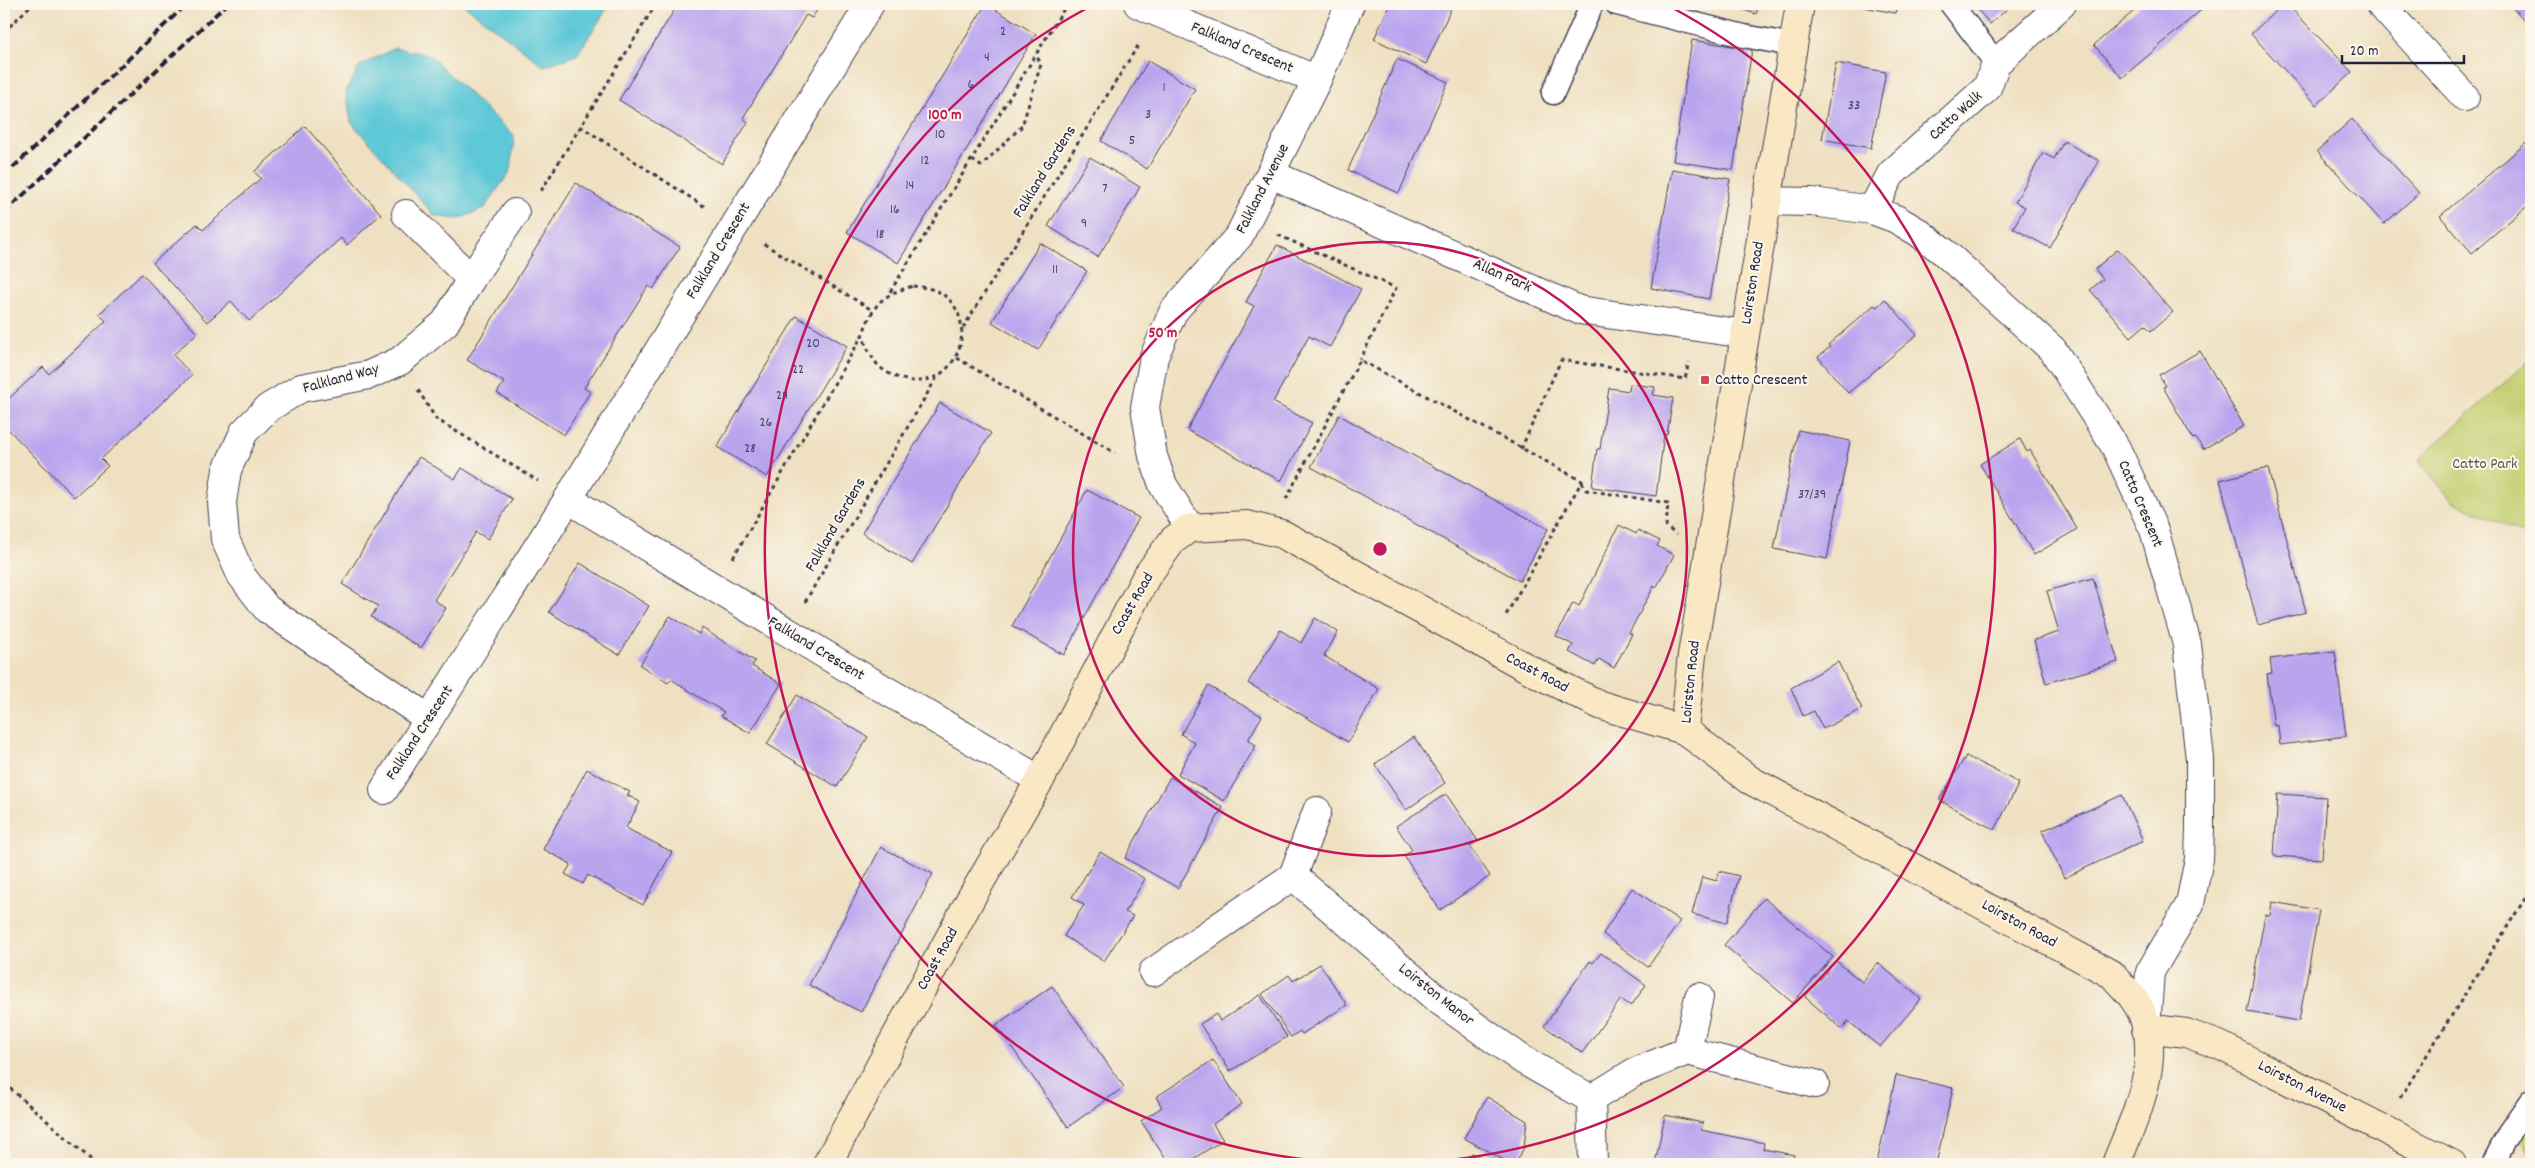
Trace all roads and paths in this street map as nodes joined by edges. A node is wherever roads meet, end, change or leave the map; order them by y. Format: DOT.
graph roads {
  1 [pos="32,4"];
  2 [pos="656,4"];
  3 [pos="870,4"];
  4 [pos="1067,4"];
  5 [pos="1138,4"];
  6 [pos="1350,4"];
  7 [pos="1592,4"];
  8 [pos="1617,4"];
  9 [pos="1800,4"];
  10 [pos="1951,4"];
  11 [pos="2062,4"];
  12 [pos="2380,4"];
  13 [pos="4,32"];
  14 [pos="1143,38"];
  15 [pos="1793,45"];
  16 [pos="1036,55"];
  17 [pos="1996,63"];
  18 [pos="1318,80"];
  19 [pos="1553,93"];
  20 [pos="2465,97"];
  21 [pos="972,160"];
  22 [pos="1272,174"];
  23 [pos="1766,201"];
  24 [pos="1872,210"];
  25 [pos="515,213"];
  26 [pos="406,214"];
  27 [pos="1246,221"];
  28 [pos="471,278"];
  29 [pos="890,292"];
  30 [pos="1698,327"];
  31 [pos="963,328"];
  32 [pos="1745,334"];
  33 [pos="862,336"];
  34 [pos="957,358"];
  35 [pos="1360,360"];
  36 [pos="400,361"];
  37 [pos="937,377"];
  38 [pos="1521,449"];
  39 [pos="1153,456"];
  40 [pos="1582,481"];
  41 [pos="568,499"];
  42 [pos="1190,528"];
  43 [pos="1269,531"];
  44 [pos="1710,548"];
  45 [pos="715,589"];
  46 [pos="788,633"];
  47 [pos="1488,646"];
  48 [pos="429,719"];
  49 [pos="1684,730"];
  50 [pos="1040,780"];
  51 [pos="384,790"];
  52 [pos="1317,812"];
  53 [pos="1293,876"];
  54 [pos="2531,888"];
  55 [pos="1153,972"];
  56 [pos="1699,997"];
  57 [pos="2146,1028"];
  58 [pos="1687,1052"];
  59 [pos="4,1083"];
  60 [pos="1815,1084"];
  61 [pos="1591,1099"];
  62 [pos="2531,1100"];
  63 [pos="2381,1128"];
  64 [pos="96,1164"];
  65 [pos="827,1164"];
  66 [pos="1593,1164"];
  67 [pos="2116,1164"];
  68 [pos="2452,1164"];
  69 [pos="2492,1164"];
  1 -- 13 [label="path"];
  2 -- 25 [label="path"];
  3 -- 41 [label="street, Falkland Crescent"];
  4 -- 16 [label="path"];
  5 -- 18 [label="street, Falkland Crescent"];
  6 -- 18 [label="street, Falkland Avenue"];
  7 -- 19 [label="lane"];
  8 -- 15 [label="lane"];
  9 -- 15 [label="street, Loirston Road"];
  10 -- 17 [label="lane"];
  11 -- 17 [label="street, Catto Walk"];
  12 -- 20 [label="street"];
  14 -- 31 [label="path, Falkland Gardens"];
  15 -- 23 [label="street, Loirston Road"];
  16 -- 21 [label="path"];
  16 -- 21 [label="path"];
  17 -- 24 [label="street, Catto Walk"];
  18 -- 22 [label="street, Falkland Avenue"];
  21 -- 29 [label="path"];
  22 -- 27 [label="street, Falkland Avenue"];
  22 -- 30 [label="street, Allan Park"];
  23 -- 24 [label="street, Catto Crescent"];
  23 -- 32 [label="street, Loirston Road"];
  24 -- 57 [label="street, Catto Crescent"];
  25 -- 28 [label="street, Falkland Way"];
  26 -- 28 [label="street"];
  27 -- 35 [label="path"];
  27 -- 39 [label="street, Falkland Avenue"];
  28 -- 36 [label="street, Falkland Way"];
  29 -- 31 [label="path"];
  29 -- 33 [label="path"];
  30 -- 32 [label="street, Allan Park"];
  30 -- 38 [label="path"];
  31 -- 34 [label="path"];
  32 -- 44 [label="street, Loirston Road"];
  33 -- 37 [label="path"];
  33 -- 45 [label="path"];
  34 -- 37 [label="path"];
  34 -- 39 [label="path"];
  35 -- 38 [label="path"];
  35 -- 43 [label="path"];
  36 -- 41 [label="path"];
  36 -- 48 [label="street, Falkland Way"];
  37 -- 46 [label="path, Falkland Gardens"];
  38 -- 40 [label="path"];
  39 -- 42 [label="street, Falkland Avenue"];
  40 -- 44 [label="path"];
  40 -- 47 [label="path"];
  41 -- 45 [label="street, Falkland Crescent"];
  41 -- 48 [label="street, Falkland Crescent"];
  42 -- 43 [label="street, Coast Road"];
  42 -- 50 [label="street, Coast Road"];
  43 -- 47 [label="street, Coast Road"];
  44 -- 49 [label="street, Loirston Road"];
  45 -- 46 [label="street, Falkland Crescent"];
  46 -- 50 [label="street, Falkland Crescent"];
  47 -- 49 [label="street, Coast Road"];
  48 -- 51 [label="street, Falkland Crescent"];
  49 -- 57 [label="street, Loirston Road"];
  50 -- 65 [label="street, Coast Road"];
  52 -- 53 [label="street"];
  53 -- 55 [label="street"];
  53 -- 61 [label="street, Loirston Manor"];
  54 -- 63 [label="path"];
  56 -- 58 [label="street"];
  57 -- 63 [label="street, Loirston Avenue"];
  57 -- 67 [label="street, Loirston Road"];
  58 -- 60 [label="street"];
  58 -- 61 [label="street"];
  59 -- 64 [label="path"];
  61 -- 66 [label="street"];
  62 -- 69 [label="lane"];
  63 -- 68 [label="street, Loirston Avenue"];
}
